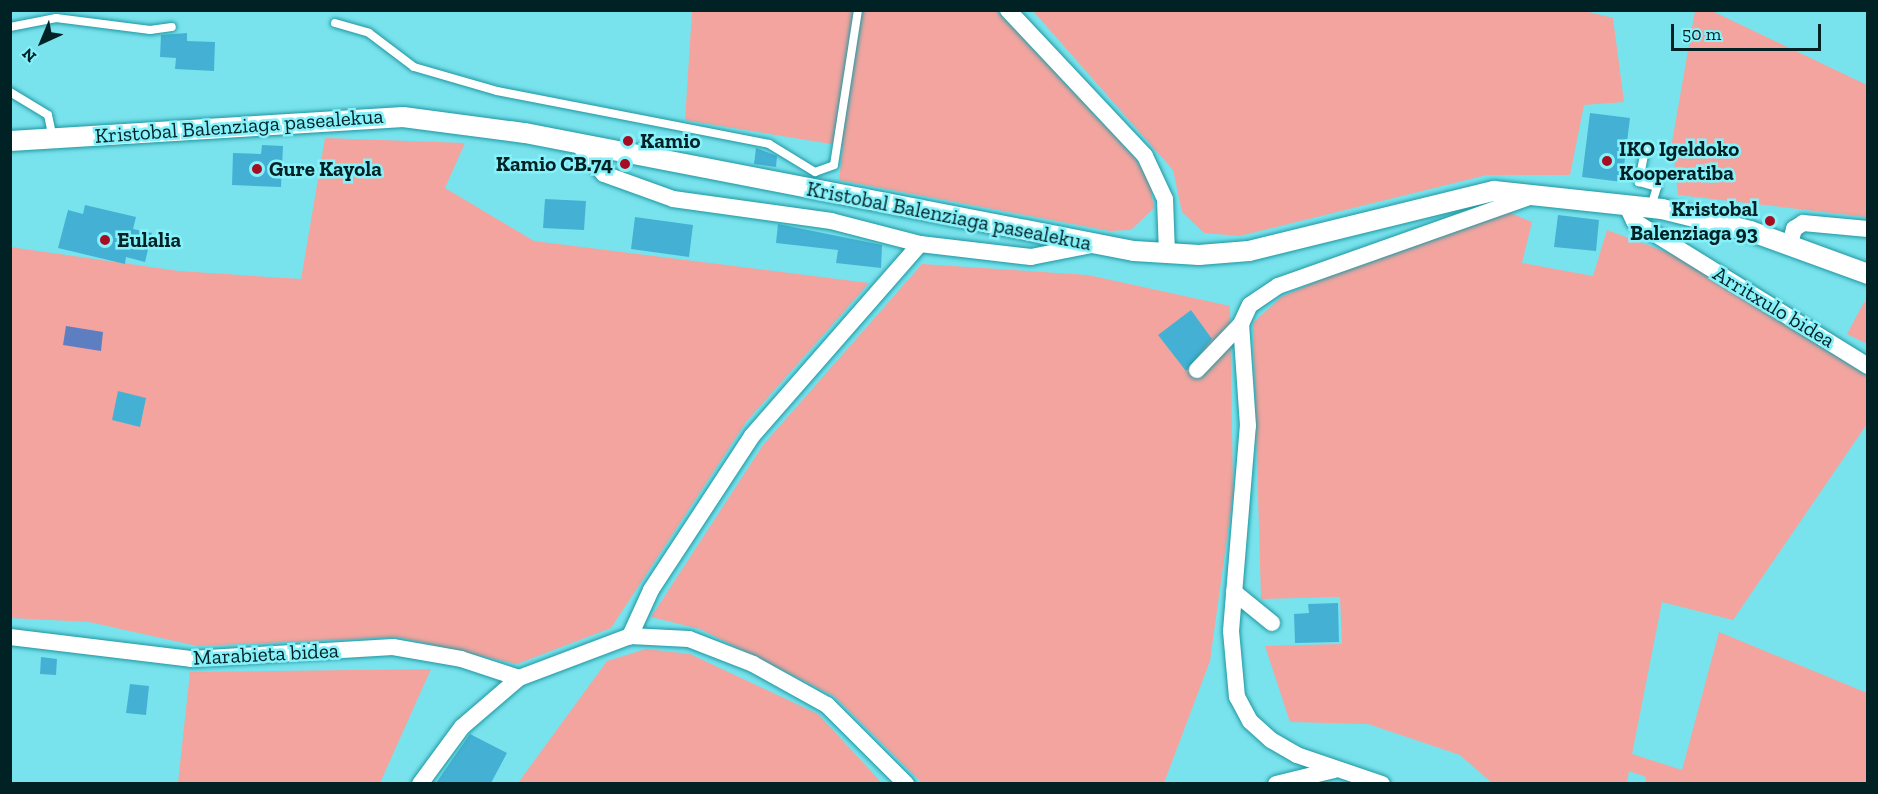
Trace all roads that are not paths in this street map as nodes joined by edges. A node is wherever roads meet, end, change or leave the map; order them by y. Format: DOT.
graph roads {
  1 [pos="858,10"];
  2 [pos="1008,10"];
  3 [pos="335,23"];
  4 [pos="10,27"];
  5 [pos="172,27"];
  6 [pos="10,92"];
  7 [pos="53,139"];
  8 [pos="10,141"];
  9 [pos="578,143"];
  10 [pos="1645,150"];
  11 [pos="1533,196"];
  12 [pos="1626,204"];
  13 [pos="1651,208"];
  14 [pos="1868,230"];
  15 [pos="920,244"];
  16 [pos="1096,244"];
  17 [pos="1790,244"];
  18 [pos="1167,254"];
  19 [pos="1868,273"];
  20 [pos="1241,324"];
  21 [pos="1868,366"];
  22 [pos="1197,370"];
  23 [pos="1234,592"];
  24 [pos="1272,622"];
  25 [pos="630,636"];
  26 [pos="10,637"];
  27 [pos="519,678"];
  28 [pos="1335,770"];
  29 [pos="420,783"];
  30 [pos="906,783"];
  31 [pos="1276,783"];
  32 [pos="1382,783"];
  1 -- 3 [label="lane"];
  2 -- 18 [label="street"];
  4 -- 5 [label="lane"];
  6 -- 7 [label="lane"];
  7 -- 8 [label="street, Kristobal Balenziaga pasealekua"];
  7 -- 9 [label="street, Kristobal Balenziaga pasealekua"];
  9 -- 15 [label="street"];
  9 -- 16 [label="street, Kristobal Balenziaga pasealekua"];
  10 -- 13 [label="lane"];
  11 -- 12 [label="street, Kristobal Balenziaga pasealekua"];
  11 -- 18 [label="street, Kristobal Balenziaga pasealekua"];
  11 -- 20 [label="street"];
  12 -- 13 [label="street, Kristobal Balenziaga pasealekua"];
  12 -- 21 [label="street, Arritxulo bidea"];
  13 -- 17 [label="street, Kristobal Balenziaga pasealekua"];
  14 -- 17 [label="street"];
  15 -- 16 [label="street"];
  15 -- 25 [label="street"];
  16 -- 18 [label="street, Kristobal Balenziaga pasealekua"];
  17 -- 19 [label="street, Kristobal Balenziaga pasealekua"];
  20 -- 22 [label="street"];
  20 -- 23 [label="street"];
  23 -- 24 [label="street"];
  23 -- 28 [label="street"];
  25 -- 27 [label="street"];
  25 -- 30 [label="street"];
  26 -- 27 [label="street, Marabieta bidea"];
  27 -- 29 [label="street"];
  28 -- 31 [label="street"];
  28 -- 32 [label="street"];
}
